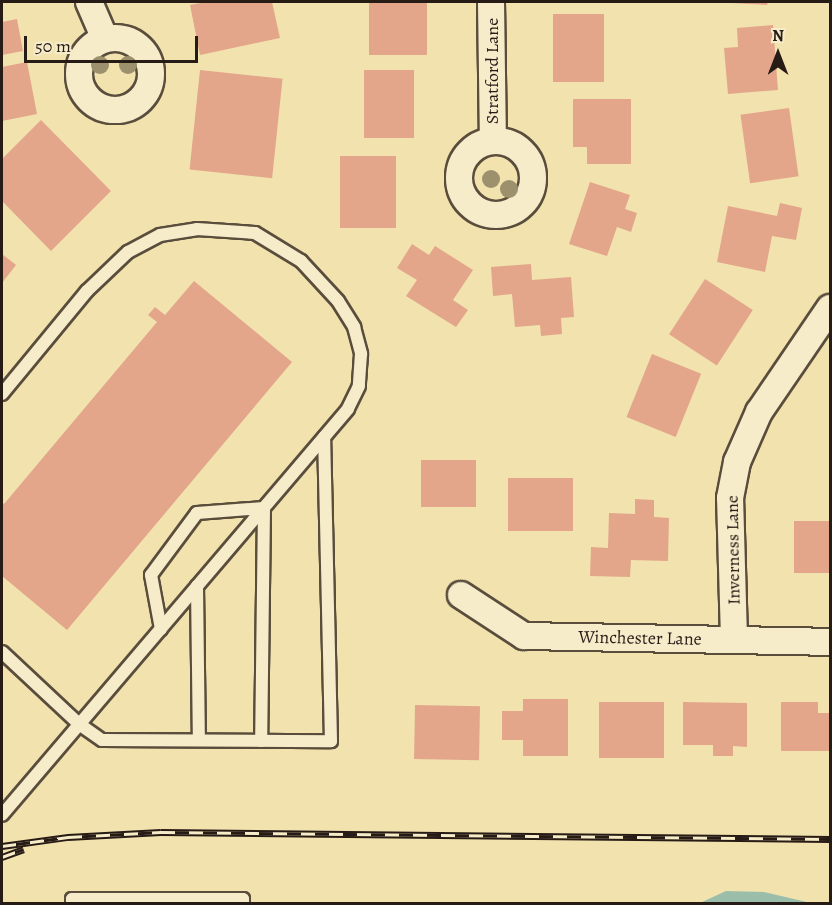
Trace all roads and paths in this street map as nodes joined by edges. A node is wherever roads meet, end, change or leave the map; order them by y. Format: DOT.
graph roads {
  1 [pos="89,2"];
  2 [pos="491,2"];
  3 [pos="105,39"];
  4 [pos="493,141"];
  5 [pos="831,308"];
  6 [pos="2,394"];
  7 [pos="324,437"];
  8 [pos="264,508"];
  9 [pos="197,586"];
  10 [pos="461,596"];
  11 [pos="161,628"];
  12 [pos="734,639"];
  13 [pos="831,642"];
  14 [pos="2,652"];
  15 [pos="79,724"];
  16 [pos="199,740"];
  17 [pos="261,741"];
  18 [pos="2,796"];
  19 [pos="17,796"];
  20 [pos="2,814"];
  21 [pos="72,903"];
  22 [pos="243,903"];
  1 -- 3 [label="street"];
  2 -- 4 [label="street, Stratford Lane"];
  5 -- 12 [label="street, Inverness Lane"];
  6 -- 7 [label="lane"];
  7 -- 8 [label="lane"];
  7 -- 17 [label="lane"];
  8 -- 9 [label="lane"];
  8 -- 11 [label="lane"];
  8 -- 17 [label="lane"];
  9 -- 11 [label="lane"];
  9 -- 16 [label="lane"];
  10 -- 12 [label="street, Winchester Lane"];
  11 -- 15 [label="lane"];
  12 -- 13 [label="street, Winchester Lane"];
  14 -- 15 [label="lane"];
  15 -- 16 [label="lane"];
  15 -- 19 [label="lane"];
  16 -- 17 [label="lane"];
  18 -- 19 [label="lane"];
  19 -- 20 [label="lane"];
  21 -- 22 [label="lane"];
}
